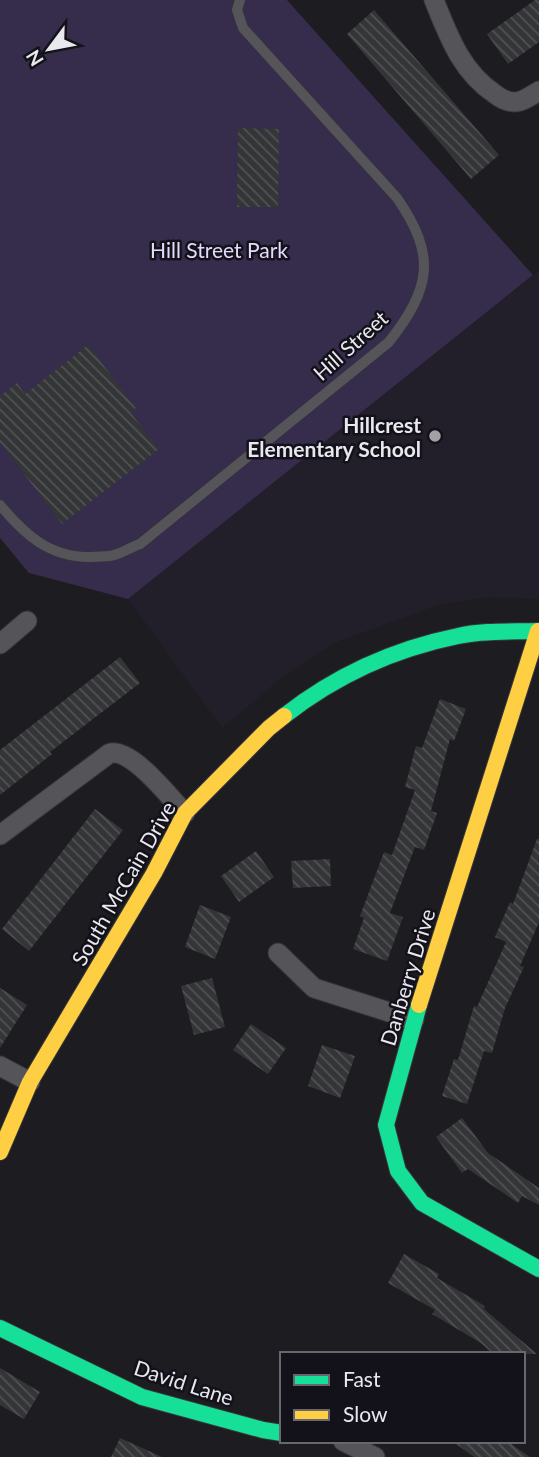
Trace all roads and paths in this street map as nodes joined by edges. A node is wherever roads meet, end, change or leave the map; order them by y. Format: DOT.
graph roads {
  1 [pos="240,0"];
  2 [pos="434,0"];
  3 [pos="539,91"];
  4 [pos="0,505"];
  5 [pos="27,621"];
  6 [pos="539,631"];
  7 [pos="0,643"];
  8 [pos="185,813"];
  9 [pos="0,835"];
  10 [pos="278,953"];
  11 [pos="414,1020"];
  12 [pos="0,1066"];
  13 [pos="30,1082"];
  14 [pos="0,1152"];
  15 [pos="539,1269"];
  16 [pos="0,1328"];
  17 [pos="280,1433"];
  18 [pos="348,1443"];
  19 [pos="375,1457"];
  1 -- 4 [label="lane, Hill Street"];
  2 -- 3 [label="street"];
  5 -- 7 [label="street"];
  6 -- 8 [label="street, South McCain Drive"];
  6 -- 11 [label="street, Danberry Drive"];
  8 -- 9 [label="street"];
  8 -- 13 [label="street, South McCain Drive"];
  10 -- 11 [label="street"];
  11 -- 15 [label="street, Danberry Drive"];
  12 -- 13 [label="street"];
  13 -- 14 [label="street, South McCain Drive"];
  16 -- 17 [label="street, David Lane"];
  18 -- 19 [label="street"];
}
